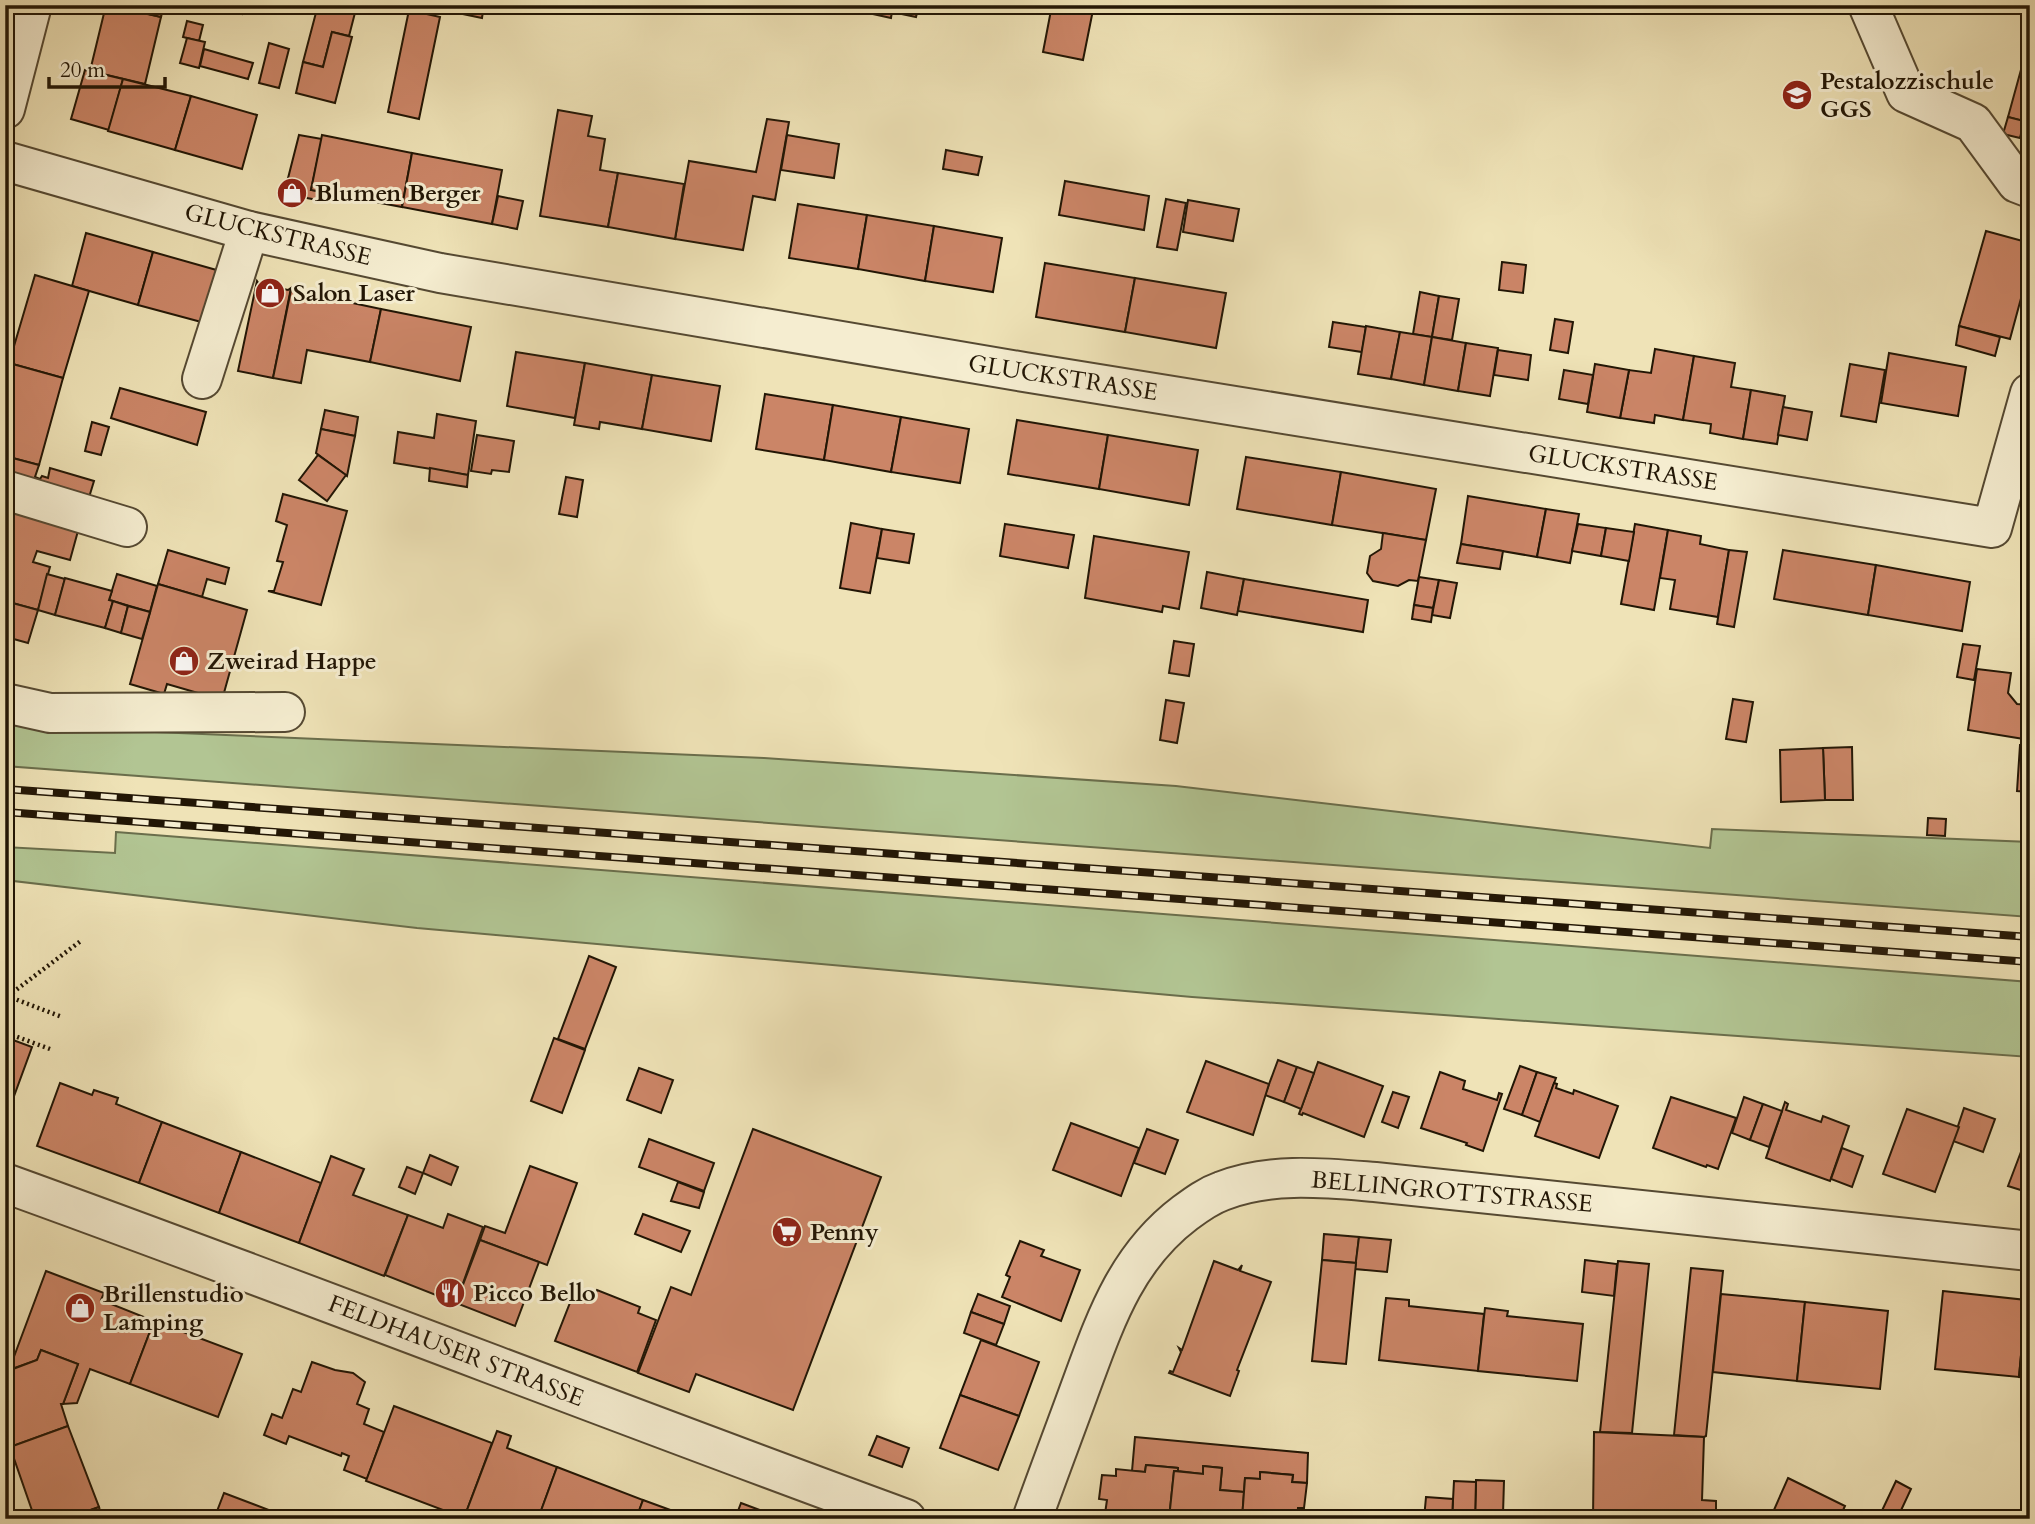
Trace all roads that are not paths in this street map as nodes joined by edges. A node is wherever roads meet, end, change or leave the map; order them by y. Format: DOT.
graph roads {
  1 [pos="32,5"];
  2 [pos="1868,5"];
  3 [pos="5,108"];
  4 [pos="5,161"];
  5 [pos="2030,188"];
  6 [pos="249,231"];
  7 [pos="202,379"];
  8 [pos="2030,393"];
  9 [pos="5,490"];
  10 [pos="127,527"];
  11 [pos="5,703"];
  12 [pos="285,712"];
  13 [pos="5,1183"];
  14 [pos="2030,1251"];
  15 [pos="906,1519"];
  16 [pos="1032,1519"];
  1 -- 3 [label="street"];
  2 -- 5 [label="street"];
  4 -- 6 [label="street, GLUCKSTRASSE"];
  6 -- 7 [label="street"];
  6 -- 8 [label="street, GLUCKSTRASSE"];
  9 -- 10 [label="street"];
  11 -- 12 [label="street"];
  13 -- 15 [label="street, FELDHAUSER STRASSE"];
  14 -- 16 [label="street, BELLINGROTTSTRASSE"];
}
